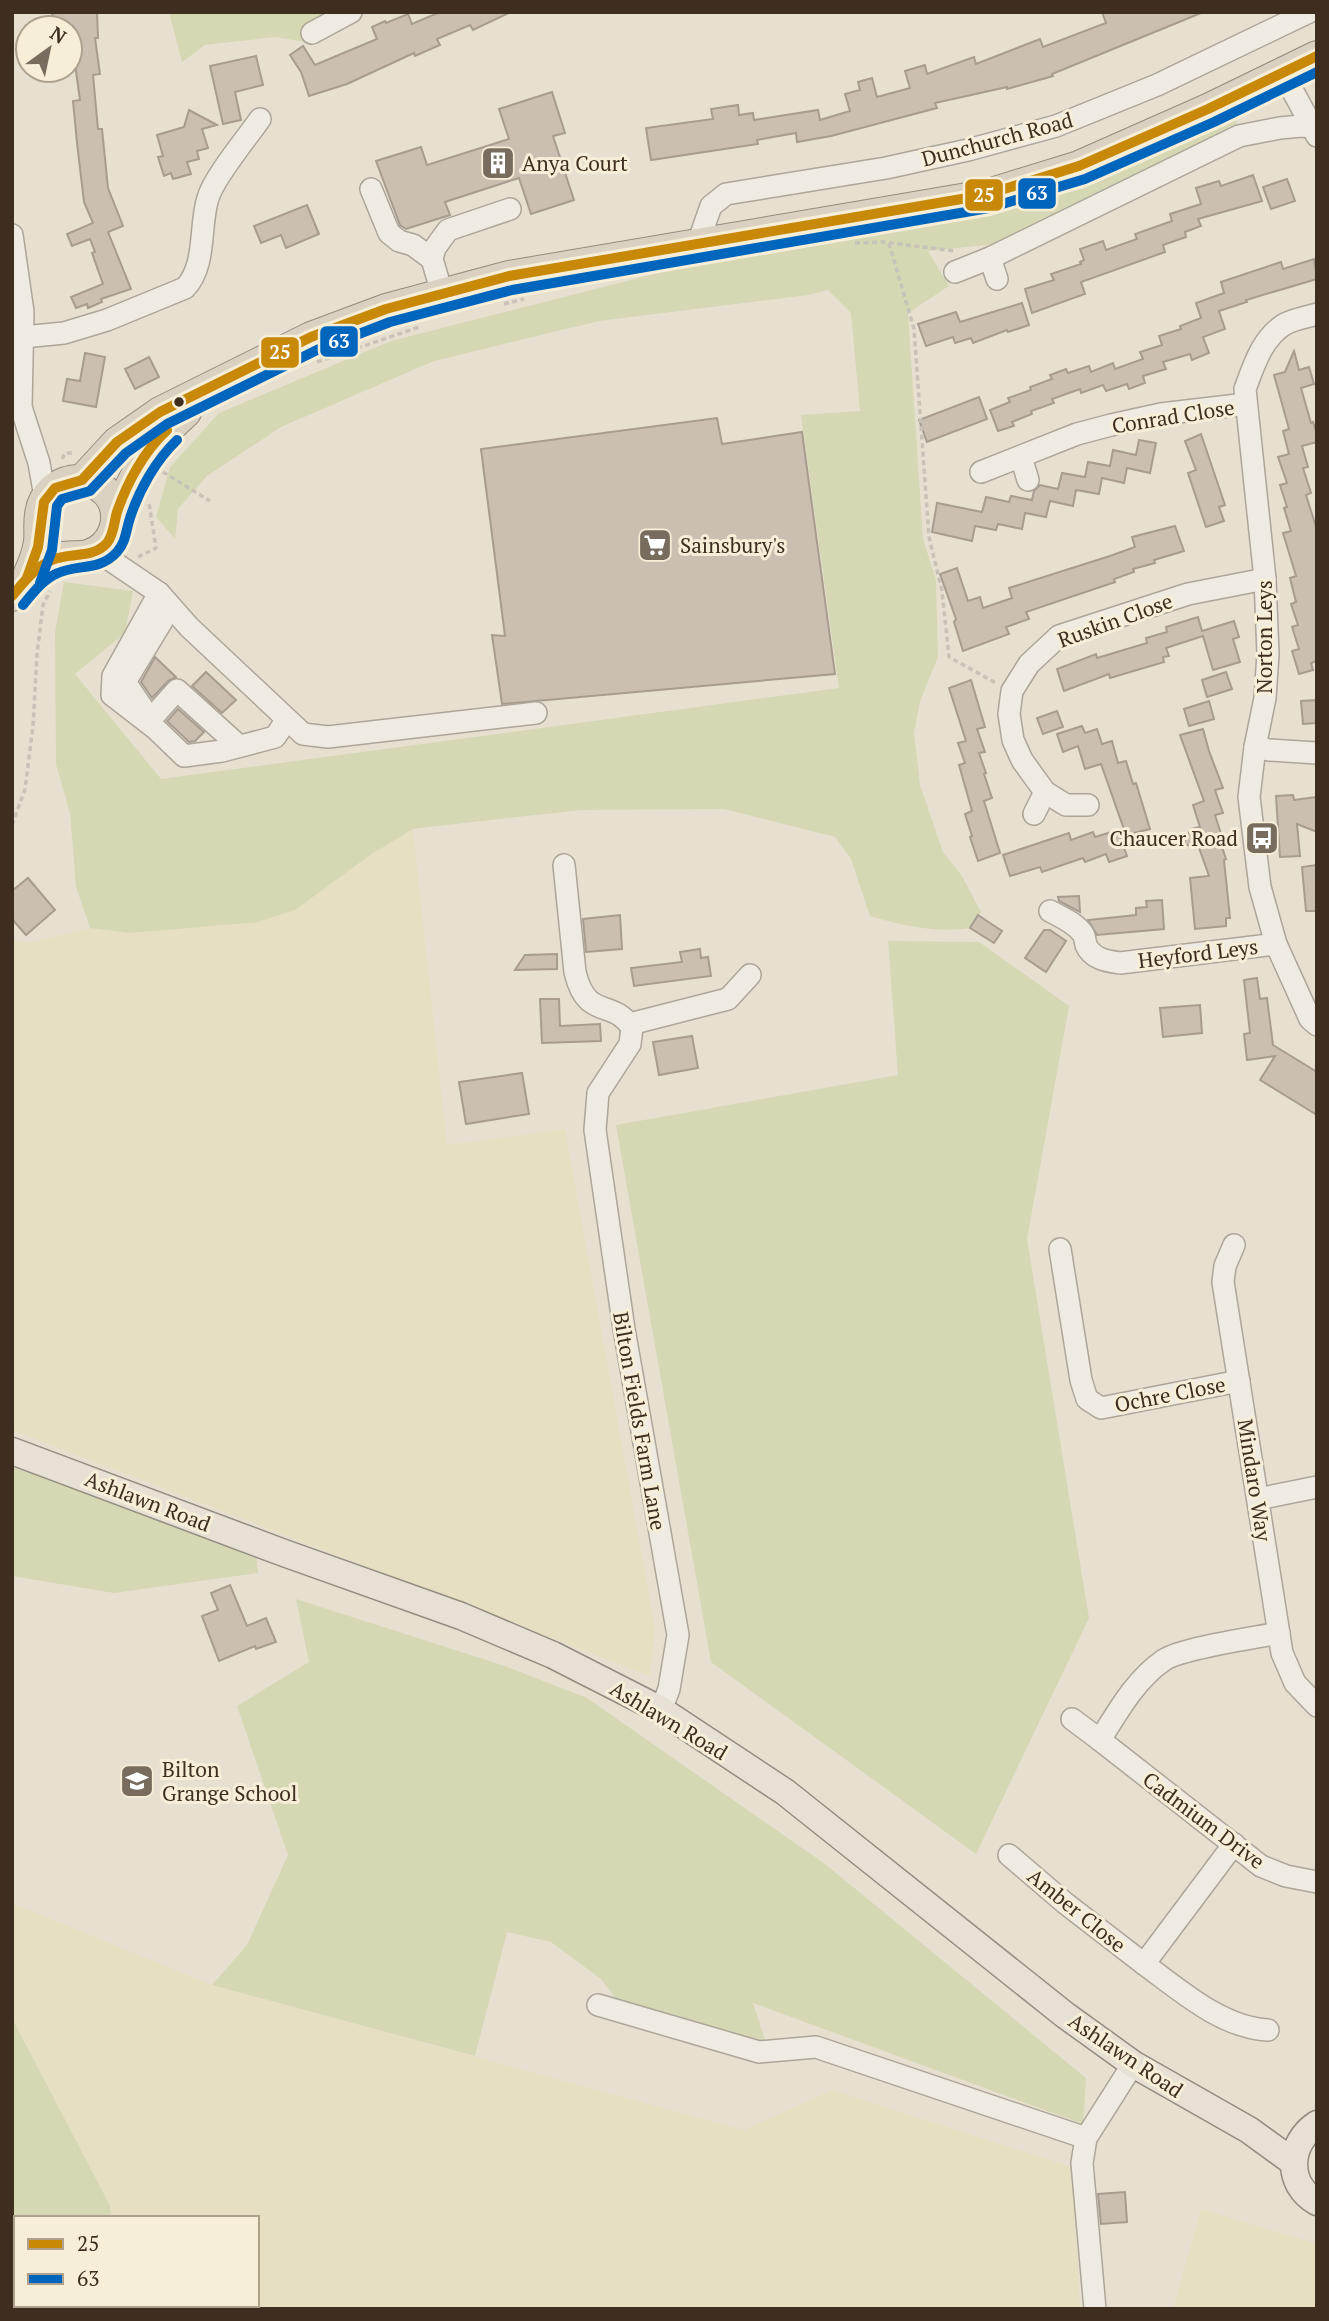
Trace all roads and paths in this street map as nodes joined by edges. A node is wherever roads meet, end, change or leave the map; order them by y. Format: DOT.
graph roads {
  1 [pos="351,12"];
  2 [pos="1309,12"];
  3 [pos="313,33"];
  4 [pos="1317,56"];
  5 [pos="1282,71"];
  6 [pos="260,119"];
  7 [pos="1316,131"];
  8 [pos="372,189"];
  9 [pos="510,209"];
  10 [pos="12,234"];
  11 [pos="847,243"];
  12 [pos="889,243"];
  13 [pos="697,246"];
  14 [pos="990,258"];
  15 [pos="432,259"];
  16 [pos="958,262"];
  17 [pos="997,279"];
  18 [pos="442,293"];
  19 [pos="530,298"];
  20 [pos="503,304"];
  21 [pos="1317,314"];
  22 [pos="424,325"];
  23 [pos="23,337"];
  24 [pos="309,365"];
  25 [pos="212,387"];
  26 [pos="1246,404"];
  27 [pos="17,407"];
  28 [pos="1021,457"];
  29 [pos="981,471"];
  30 [pos="156,478"];
  31 [pos="1028,480"];
  32 [pos="64,486"];
  33 [pos="151,497"];
  34 [pos="210,500"];
  35 [pos="116,521"];
  36 [pos="41,530"];
  37 [pos="97,551"];
  38 [pos="68,555"];
  39 [pos="134,569"];
  40 [pos="1265,579"];
  41 [pos="30,587"];
  42 [pos="163,598"];
  43 [pos="1012,691"];
  44 [pos="536,713"];
  45 [pos="286,721"];
  46 [pos="153,725"];
  47 [pos="239,746"];
  48 [pos="1255,747"];
  49 [pos="1317,753"];
  50 [pos="1045,792"];
  51 [pos="1088,805"];
  52 [pos="1034,814"];
  53 [pos="12,825"];
  54 [pos="564,865"];
  55 [pos="1050,911"];
  56 [pos="1276,944"];
  57 [pos="750,975"];
  58 [pos="630,1024"];
  59 [pos="1317,1025"];
  60 [pos="1234,1245"];
  61 [pos="1060,1249"];
  62 [pos="1239,1381"];
  63 [pos="12,1451"];
  64 [pos="1317,1487"];
  65 [pos="1258,1499"];
  66 [pos="1279,1633"];
  67 [pos="1317,1706"];
  68 [pos="661,1710"];
  69 [pos="1072,1718"];
  70 [pos="1100,1740"];
  71 [pos="1234,1844"];
  72 [pos="1009,1855"];
  73 [pos="1317,1882"];
  74 [pos="1144,1965"];
  75 [pos="598,2005"];
  76 [pos="1268,2030"];
  77 [pos="1133,2064"];
  78 [pos="1315,2125"];
  79 [pos="1249,2130"];
  80 [pos="1086,2138"];
  81 [pos="1293,2162"];
  82 [pos="1317,2202"];
  83 [pos="1096,2309"];
  1 -- 3 [label="street"];
  2 -- 13 [label="street, Dunchurch Road"];
  4 -- 5 [label="highway"];
  5 -- 7 [label="street"];
  5 -- 13 [label="highway"];
  6 -- 23 [label="street"];
  7 -- 14 [label="street"];
  8 -- 15 [label="street"];
  9 -- 15 [label="street"];
  10 -- 23 [label="street"];
  11 -- 12 [label="path"];
  12 -- 16 [label="path"];
  12 -- 43 [label="path"];
  13 -- 18 [label="highway"];
  14 -- 16 [label="street"];
  14 -- 17 [label="street"];
  15 -- 18 [label="street"];
  18 -- 25 [label="highway"];
  19 -- 20 [label="path"];
  21 -- 26 [label="street, Norton Leys"];
  22 -- 24 [label="path"];
  23 -- 27 [label="street"];
  25 -- 32 [label="highway"];
  25 -- 35 [label="highway"];
  26 -- 28 [label="street, Conrad Close"];
  26 -- 40 [label="street, Norton Leys"];
  27 -- 32 [label="street"];
  28 -- 29 [label="street, Conrad Close"];
  28 -- 31 [label="street"];
  30 -- 34 [label="path"];
  32 -- 35 [label="highway"];
  32 -- 36 [label="highway"];
  33 -- 39 [label="path"];
  35 -- 37 [label="highway"];
  35 -- 39 [label="street"];
  36 -- 38 [label="highway"];
  36 -- 41 [label="highway"];
  37 -- 38 [label="highway"];
  37 -- 39 [label="street"];
  38 -- 41 [label="highway"];
  39 -- 42 [label="street"];
  40 -- 43 [label="street, Ruskin Close"];
  40 -- 48 [label="street, Norton Leys"];
  41 -- 53 [label="path"];
  42 -- 45 [label="street"];
  42 -- 46 [label="street"];
  43 -- 50 [label="street"];
  44 -- 45 [label="street"];
  45 -- 47 [label="street"];
  46 -- 47 [label="street"];
  46 -- 47 [label="street"];
  48 -- 49 [label="street"];
  48 -- 56 [label="street, Norton Leys"];
  50 -- 51 [label="street"];
  50 -- 52 [label="street"];
  54 -- 58 [label="street"];
  55 -- 56 [label="street, Heyford Leys"];
  56 -- 59 [label="street, Norton Leys"];
  57 -- 58 [label="street"];
  58 -- 68 [label="street, Bilton Fields Farm Lane"];
  60 -- 62 [label="street, Mindaro Way"];
  61 -- 62 [label="street, Ochre Close"];
  62 -- 65 [label="street, Mindaro Way"];
  63 -- 68 [label="main road, Ashlawn Road"];
  64 -- 65 [label="street"];
  65 -- 66 [label="street, Mindaro Way"];
  66 -- 67 [label="street, Mindaro Way"];
  66 -- 70 [label="street"];
  68 -- 77 [label="main road, Ashlawn Road"];
  69 -- 70 [label="street, Cadmium Drive"];
  70 -- 71 [label="street, Cadmium Drive"];
  71 -- 73 [label="street, Cadmium Drive"];
  71 -- 74 [label="street, Amber Close"];
  72 -- 74 [label="street, Amber Close"];
  74 -- 76 [label="street, Amber Close"];
  75 -- 80 [label="street"];
  77 -- 79 [label="main road, Ashlawn Road"];
  77 -- 80 [label="street"];
  78 -- 79 [label="main road"];
  78 -- 81 [label="main road"];
  79 -- 81 [label="main road, Ashlawn Road"];
  80 -- 83 [label="street"];
  81 -- 82 [label="main road"];
}
